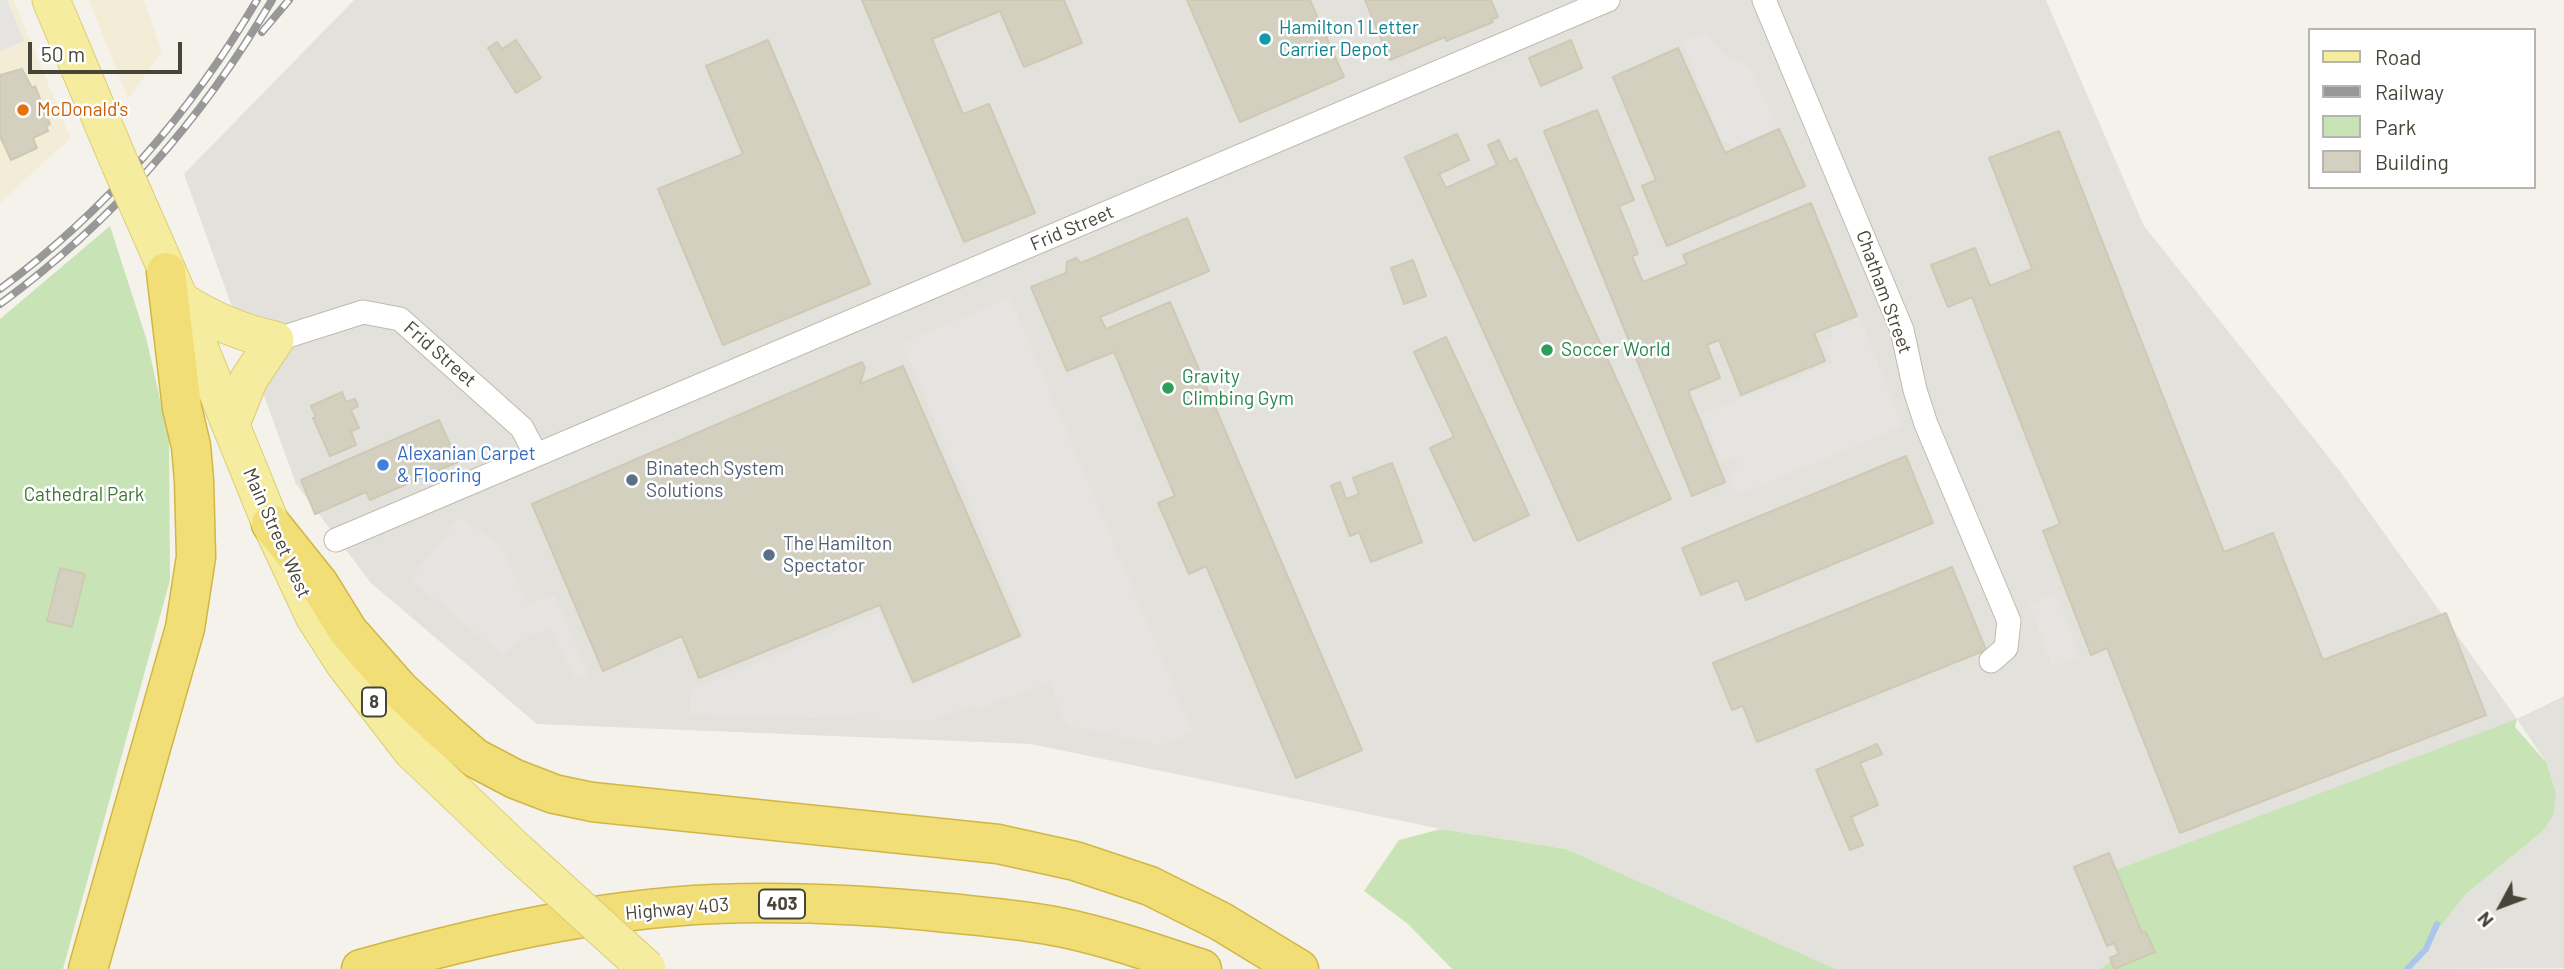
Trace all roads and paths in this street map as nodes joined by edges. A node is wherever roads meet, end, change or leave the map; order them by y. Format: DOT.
graph roads {
  1 [pos="51,0"];
  2 [pos="1608,0"];
  3 [pos="1765,0"];
  4 [pos="173,286"];
  5 [pos="275,340"];
  6 [pos="231,424"];
  7 [pos="536,455"];
  8 [pos="271,524"];
  9 [pos="336,540"];
  10 [pos="1991,662"];
  11 [pos="88,969"];
  12 [pos="360,969"];
  13 [pos="647,969"];
  14 [pos="1202,969"];
  15 [pos="1299,969"];
  1 -- 4 [label="main road, Main Street West / 8, bridge"];
  2 -- 7 [label="street, Frid Street"];
  3 -- 10 [label="street, Chatham Street"];
  4 -- 5 [label="main road"];
  4 -- 6 [label="main road, Main Street West / 8"];
  4 -- 11 [label="highway"];
  5 -- 6 [label="main road"];
  5 -- 7 [label="street, Frid Street"];
  6 -- 8 [label="main road, Main Street West / 8"];
  7 -- 9 [label="street, Frid Street"];
  8 -- 13 [label="main road, Main Street West / 8, bridge"];
  8 -- 15 [label="highway"];
  12 -- 14 [label="highway, Highway 403 / 403"];
}
